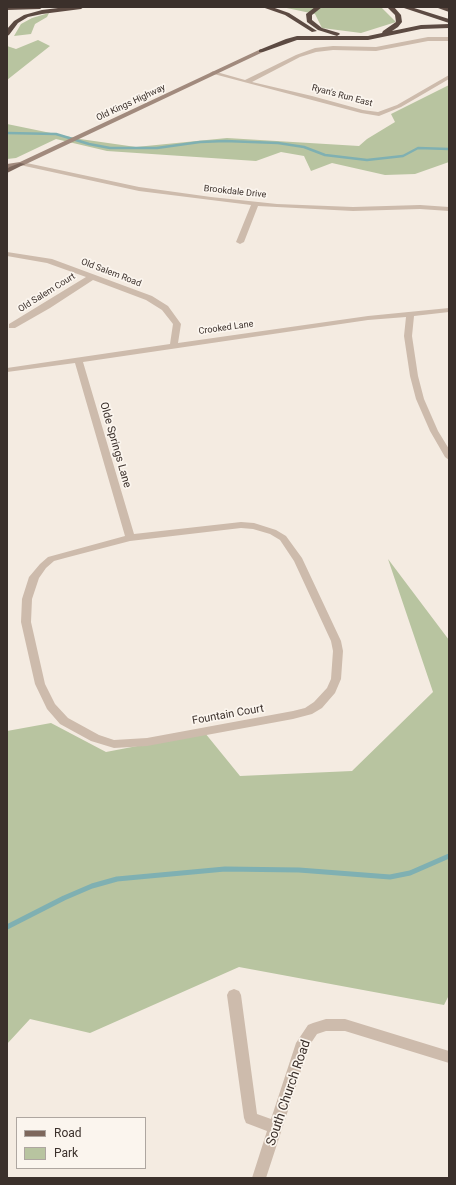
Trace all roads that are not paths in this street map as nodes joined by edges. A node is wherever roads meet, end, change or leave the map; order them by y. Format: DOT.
graph roads {
  1 [pos="46,7"];
  2 [pos="81,7"];
  3 [pos="265,7"];
  4 [pos="319,7"];
  5 [pos="390,7"];
  6 [pos="404,7"];
  7 [pos="440,7"];
  8 [pos="7,8"];
  9 [pos="449,10"];
  10 [pos="449,21"];
  11 [pos="449,26"];
  12 [pos="298,28"];
  13 [pos="7,34"];
  14 [pos="348,39"];
  15 [pos="449,39"];
  16 [pos="260,51"];
  17 [pos="213,73"];
  18 [pos="449,77"];
  19 [pos="246,82"];
  20 [pos="22,164"];
  21 [pos="7,166"];
  22 [pos="7,171"];
  23 [pos="255,204"];
  24 [pos="449,209"];
  25 [pos="240,242"];
  26 [pos="7,254"];
  27 [pos="92,277"];
  28 [pos="449,310"];
  29 [pos="410,314"];
  30 [pos="12,326"];
  31 [pos="174,346"];
  32 [pos="78,359"];
  33 [pos="7,370"];
  34 [pos="449,457"];
  35 [pos="130,538"];
  36 [pos="234,995"];
  37 [pos="449,1057"];
  38 [pos="276,1128"];
  39 [pos="259,1178"];
  1 -- 8 [label="highway"];
  2 -- 13 [label="highway"];
  3 -- 12 [label="highway"];
  4 -- 5 [label="highway"];
  6 -- 10 [label="highway"];
  7 -- 9 [label="highway"];
  11 -- 14 [label="highway"];
  12 -- 14 [label="highway"];
  12 -- 16 [label="highway"];
  14 -- 16 [label="highway"];
  15 -- 19 [label="street"];
  16 -- 17 [label="street, Old Kings Highway"];
  17 -- 19 [label="street, Ryan's Run East"];
  17 -- 20 [label="street, Old Kings Highway"];
  18 -- 19 [label="street, Ryan's Run East"];
  20 -- 21 [label="street, Old Kings Highway"];
  20 -- 22 [label="main road"];
  20 -- 23 [label="street, Brookdale Drive"];
  23 -- 24 [label="street, Brookdale Drive"];
  23 -- 25 [label="street"];
  26 -- 27 [label="street, Old Salem Road"];
  27 -- 30 [label="street, Old Salem Court"];
  27 -- 31 [label="street, Old Salem Road"];
  28 -- 29 [label="street, Crooked Lane"];
  29 -- 31 [label="street, Crooked Lane"];
  29 -- 34 [label="street"];
  31 -- 32 [label="street, Crooked Lane"];
  32 -- 33 [label="street, Crooked Lane"];
  32 -- 35 [label="street, Olde Springs Lane"];
  35 -- 35 [label="street, Fountain Court"];
  36 -- 38 [label="street"];
  37 -- 38 [label="street, South Church Road"];
  38 -- 39 [label="street, South Church Road"];
}
